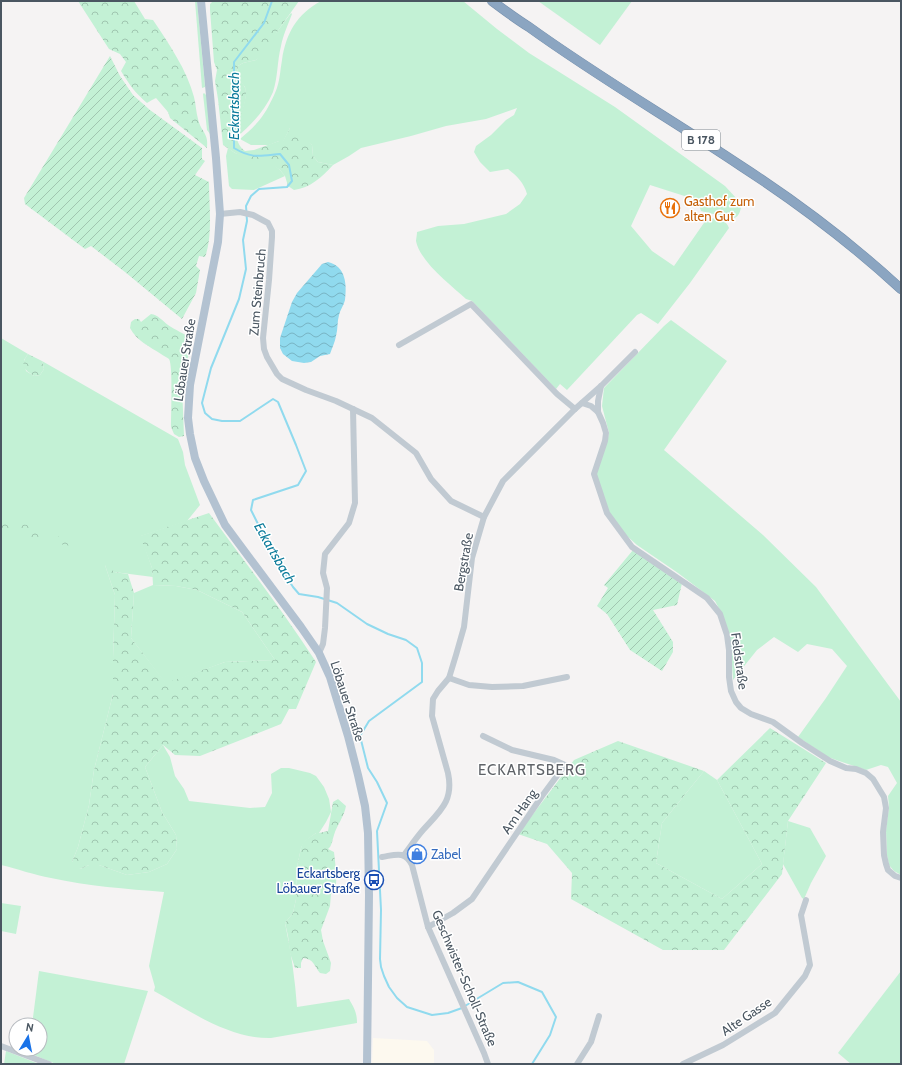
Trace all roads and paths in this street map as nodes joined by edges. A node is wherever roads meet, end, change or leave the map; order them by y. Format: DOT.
graph roads {
  1 [pos="201,1"];
  2 [pos="492,1"];
  3 [pos="220,214"];
  4 [pos="901,289"];
  5 [pos="399,346"];
  6 [pos="635,352"];
  7 [pos="601,386"];
  8 [pos="582,403"];
  9 [pos="353,409"];
  10 [pos="575,409"];
  11 [pos="598,412"];
  12 [pos="484,517"];
  13 [pos="319,653"];
  14 [pos="567,677"];
  15 [pos="449,678"];
  16 [pos="483,736"];
  17 [pos="404,855"];
  18 [pos="382,857"];
  19 [pos="901,878"];
  20 [pos="806,900"];
  21 [pos="428,926"];
  22 [pos="599,1016"];
  23 [pos="1,1046"];
  24 [pos="48,1064"];
  25 [pos="367,1064"];
  26 [pos="488,1064"];
  27 [pos="577,1064"];
  28 [pos="683,1064"];
  1 -- 3 [label="main road, Löbauer Straße"];
  2 -- 4 [label="highway, B 178"];
  3 -- 9 [label="street, Zum Steinbruch"];
  3 -- 13 [label="main road, Löbauer Straße"];
  5 -- 10 [label="street"];
  6 -- 7 [label="street, Bergstraße"];
  7 -- 8 [label="street, Bergstraße"];
  7 -- 11 [label="street, Feldstraße"];
  8 -- 10 [label="street, Bergstraße"];
  8 -- 11 [label="street"];
  9 -- 12 [label="street, Zum Steinbruch"];
  9 -- 13 [label="street"];
  10 -- 12 [label="street, Bergstraße"];
  11 -- 19 [label="street, Feldstraße"];
  12 -- 15 [label="street, Bergstraße"];
  13 -- 25 [label="main road, Löbauer Straße"];
  14 -- 15 [label="street"];
  15 -- 17 [label="street, Bergstraße"];
  16 -- 21 [label="street, Am Hang"];
  17 -- 18 [label="street"];
  17 -- 21 [label="street, Geschwister-Scholl-Straße"];
  20 -- 28 [label="street, Alte Gasse"];
  21 -- 26 [label="street, Geschwister-Scholl-Straße"];
  22 -- 27 [label="street"];
  23 -- 24 [label="street"];
}
